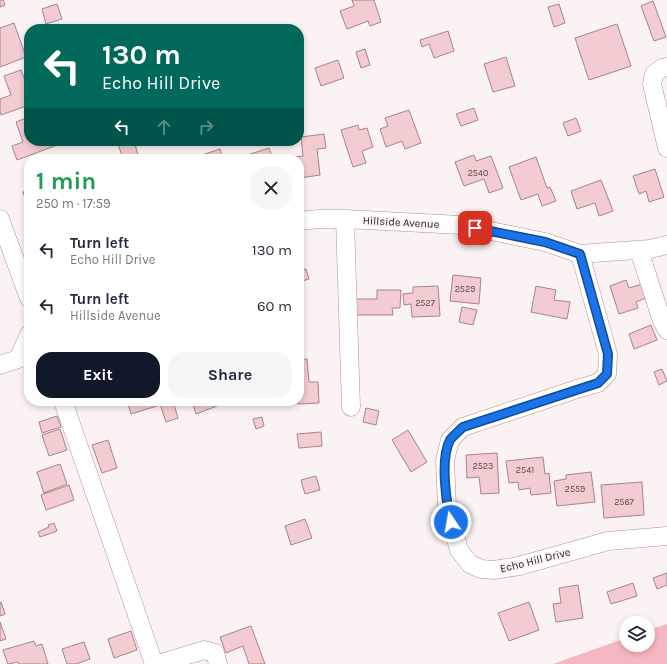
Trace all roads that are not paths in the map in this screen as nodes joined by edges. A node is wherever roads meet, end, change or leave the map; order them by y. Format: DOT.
graph roads {
  1 [pos="667,68"];
  2 [pos="667,148"];
  3 [pos="0,219"];
  4 [pos="345,219"];
  5 [pos="304,220"];
  6 [pos="667,245"];
  7 [pos="639,250"];
  8 [pos="580,254"];
  9 [pos="24,284"];
  10 [pos="667,330"];
  11 [pos="24,346"];
  12 [pos="0,365"];
  13 [pos="65,406"];
  14 [pos="351,407"];
  15 [pos="667,536"];
  16 [pos="154,664"];
  17 [pos="158,664"];
  18 [pos="218,664"];
  1 -- 2 [label="street"];
  3 -- 9 [label="street"];
  4 -- 5 [label="street, Hillside Avenue"];
  4 -- 8 [label="street, Hillside Avenue"];
  4 -- 14 [label="street"];
  6 -- 7 [label="street, Hillside Avenue"];
  7 -- 8 [label="street, Hillside Avenue"];
  7 -- 10 [label="street"];
  8 -- 15 [label="street, Echo Hill Drive"];
  11 -- 12 [label="street"];
  13 -- 16 [label="street"];
  17 -- 18 [label="street"];
}
